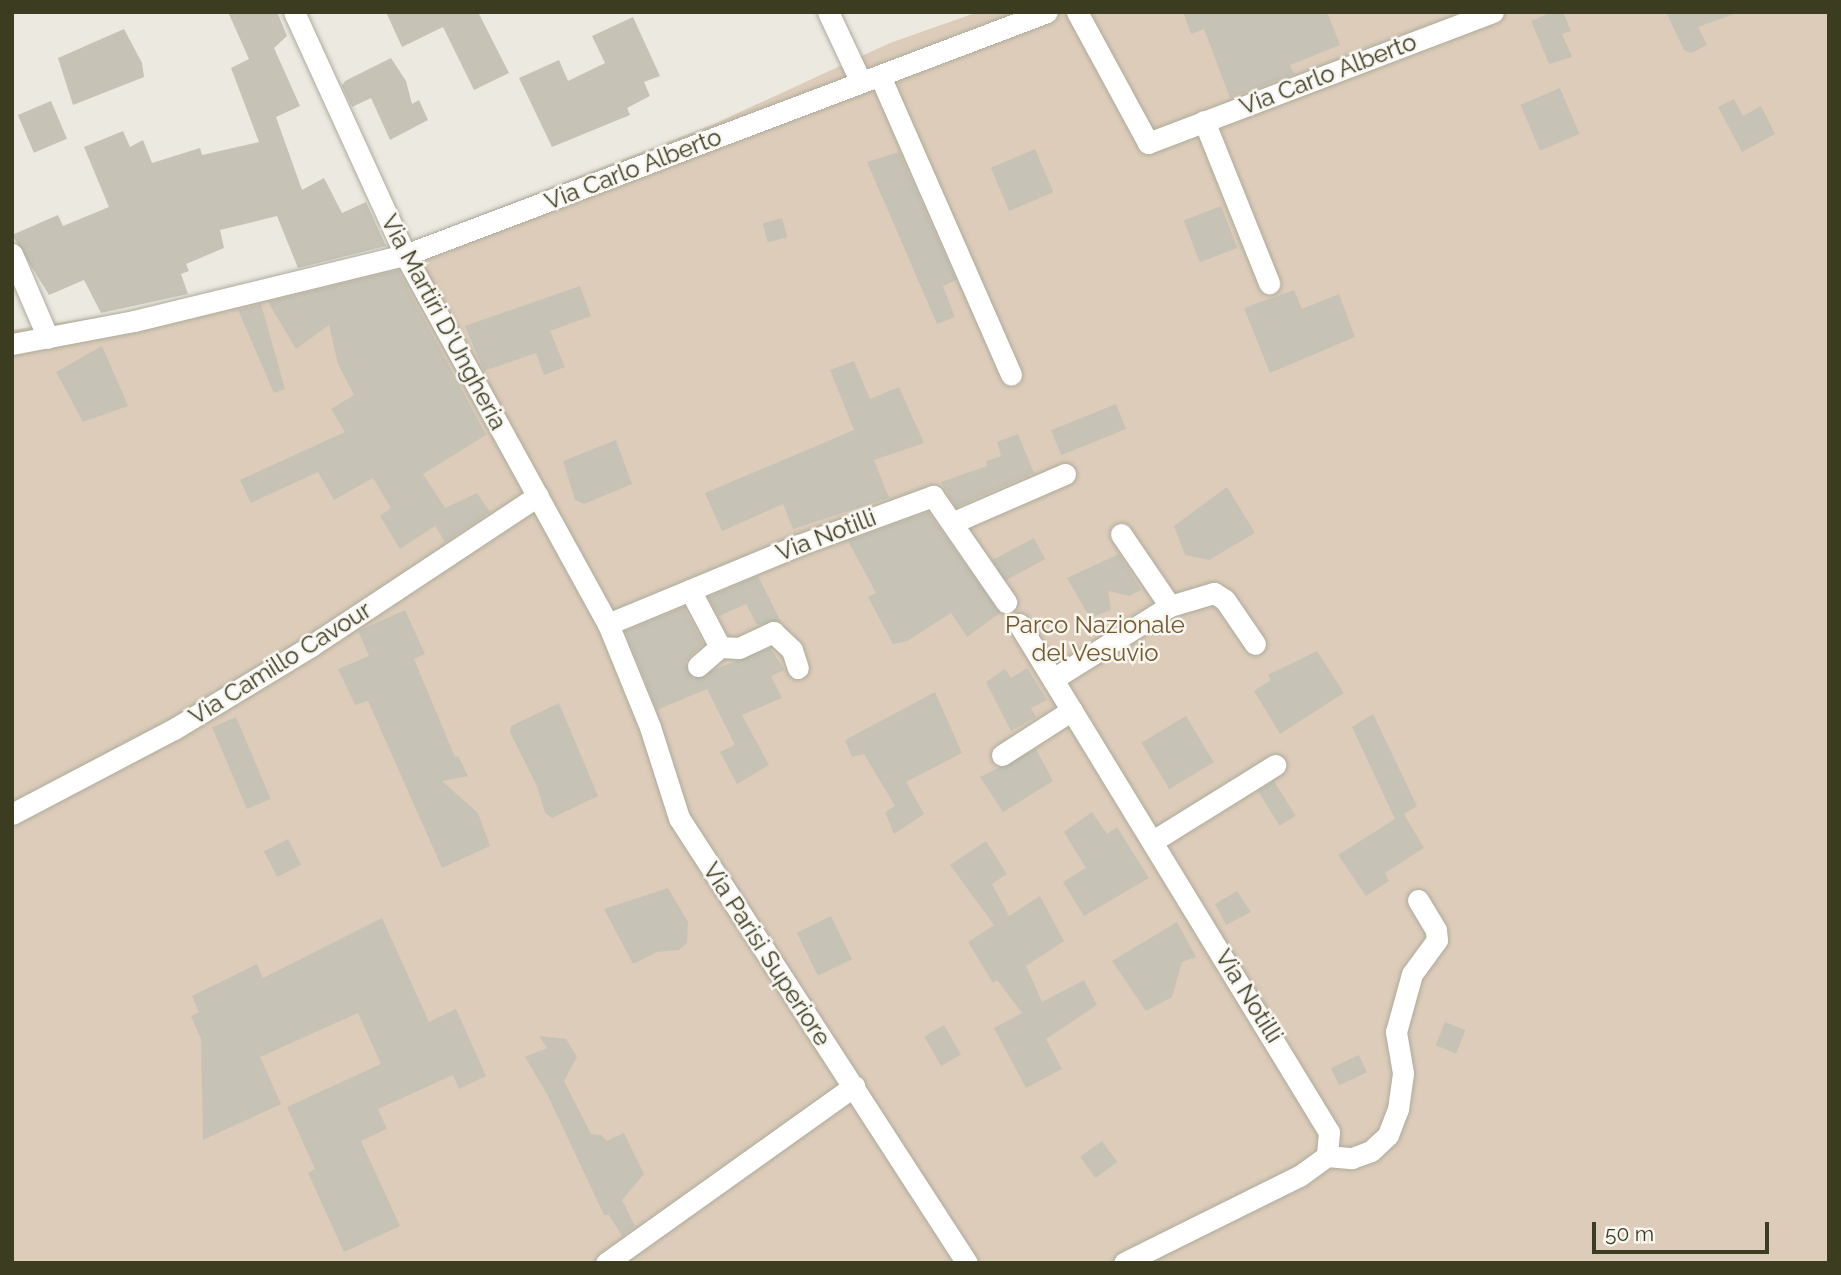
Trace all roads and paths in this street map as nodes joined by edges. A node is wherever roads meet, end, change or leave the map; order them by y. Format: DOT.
graph roads {
  1 [pos="294,12"];
  2 [pos="828,12"];
  3 [pos="1047,12"];
  4 [pos="1077,12"];
  5 [pos="1493,12"];
  6 [pos="871,79"];
  7 [pos="1204,121"];
  8 [pos="12,254"];
  9 [pos="405,255"];
  10 [pos="1269,283"];
  11 [pos="48,338"];
  12 [pos="12,344"];
  13 [pos="1011,374"];
  14 [pos="1065,474"];
  15 [pos="538,496"];
  16 [pos="954,523"];
  17 [pos="1121,534"];
  18 [pos="690,590"];
  19 [pos="1006,602"];
  20 [pos="1170,606"];
  21 [pos="608,624"];
  22 [pos="1019,624"];
  23 [pos="1255,645"];
  24 [pos="720,647"];
  25 [pos="698,666"];
  26 [pos="798,668"];
  27 [pos="1053,679"];
  28 [pos="1072,710"];
  29 [pos="1002,755"];
  30 [pos="1275,765"];
  31 [pos="12,814"];
  32 [pos="1153,841"];
  33 [pos="1418,900"];
  34 [pos="854,1086"];
  35 [pos="1326,1156"];
  36 [pos="606,1263"];
  37 [pos="967,1263"];
  38 [pos="1124,1263"];
  1 -- 9 [label="street, Via Martiri D'Ungheria"];
  2 -- 6 [label="street"];
  3 -- 6 [label="street, Via Carlo Alberto"];
  4 -- 7 [label="street, Via Carlo Alberto"];
  5 -- 7 [label="street, Via Carlo Alberto"];
  6 -- 9 [label="street, Via Carlo Alberto"];
  6 -- 13 [label="street"];
  7 -- 10 [label="street"];
  8 -- 11 [label="street"];
  9 -- 11 [label="street"];
  9 -- 15 [label="street, Via Martiri D'Ungheria"];
  11 -- 12 [label="street"];
  14 -- 16 [label="street"];
  15 -- 21 [label="street, Via Martiri D'Ungheria"];
  15 -- 31 [label="street, Via Camillo Cavour"];
  16 -- 18 [label="street, Via Notilli"];
  16 -- 19 [label="street, Via Notilli"];
  17 -- 20 [label="street"];
  18 -- 21 [label="street, Via Notilli"];
  18 -- 24 [label="street"];
  20 -- 23 [label="street"];
  20 -- 27 [label="street"];
  21 -- 34 [label="street, Via Parisi Superiore"];
  22 -- 27 [label="street, Via Notilli"];
  24 -- 25 [label="street"];
  24 -- 26 [label="street"];
  27 -- 28 [label="street, Via Notilli"];
  28 -- 29 [label="street"];
  28 -- 32 [label="street, Via Notilli"];
  30 -- 32 [label="street"];
  32 -- 35 [label="street, Via Notilli"];
  33 -- 35 [label="street"];
  34 -- 36 [label="street"];
  34 -- 37 [label="street, Via Parisi Superiore"];
  35 -- 38 [label="street"];
}
